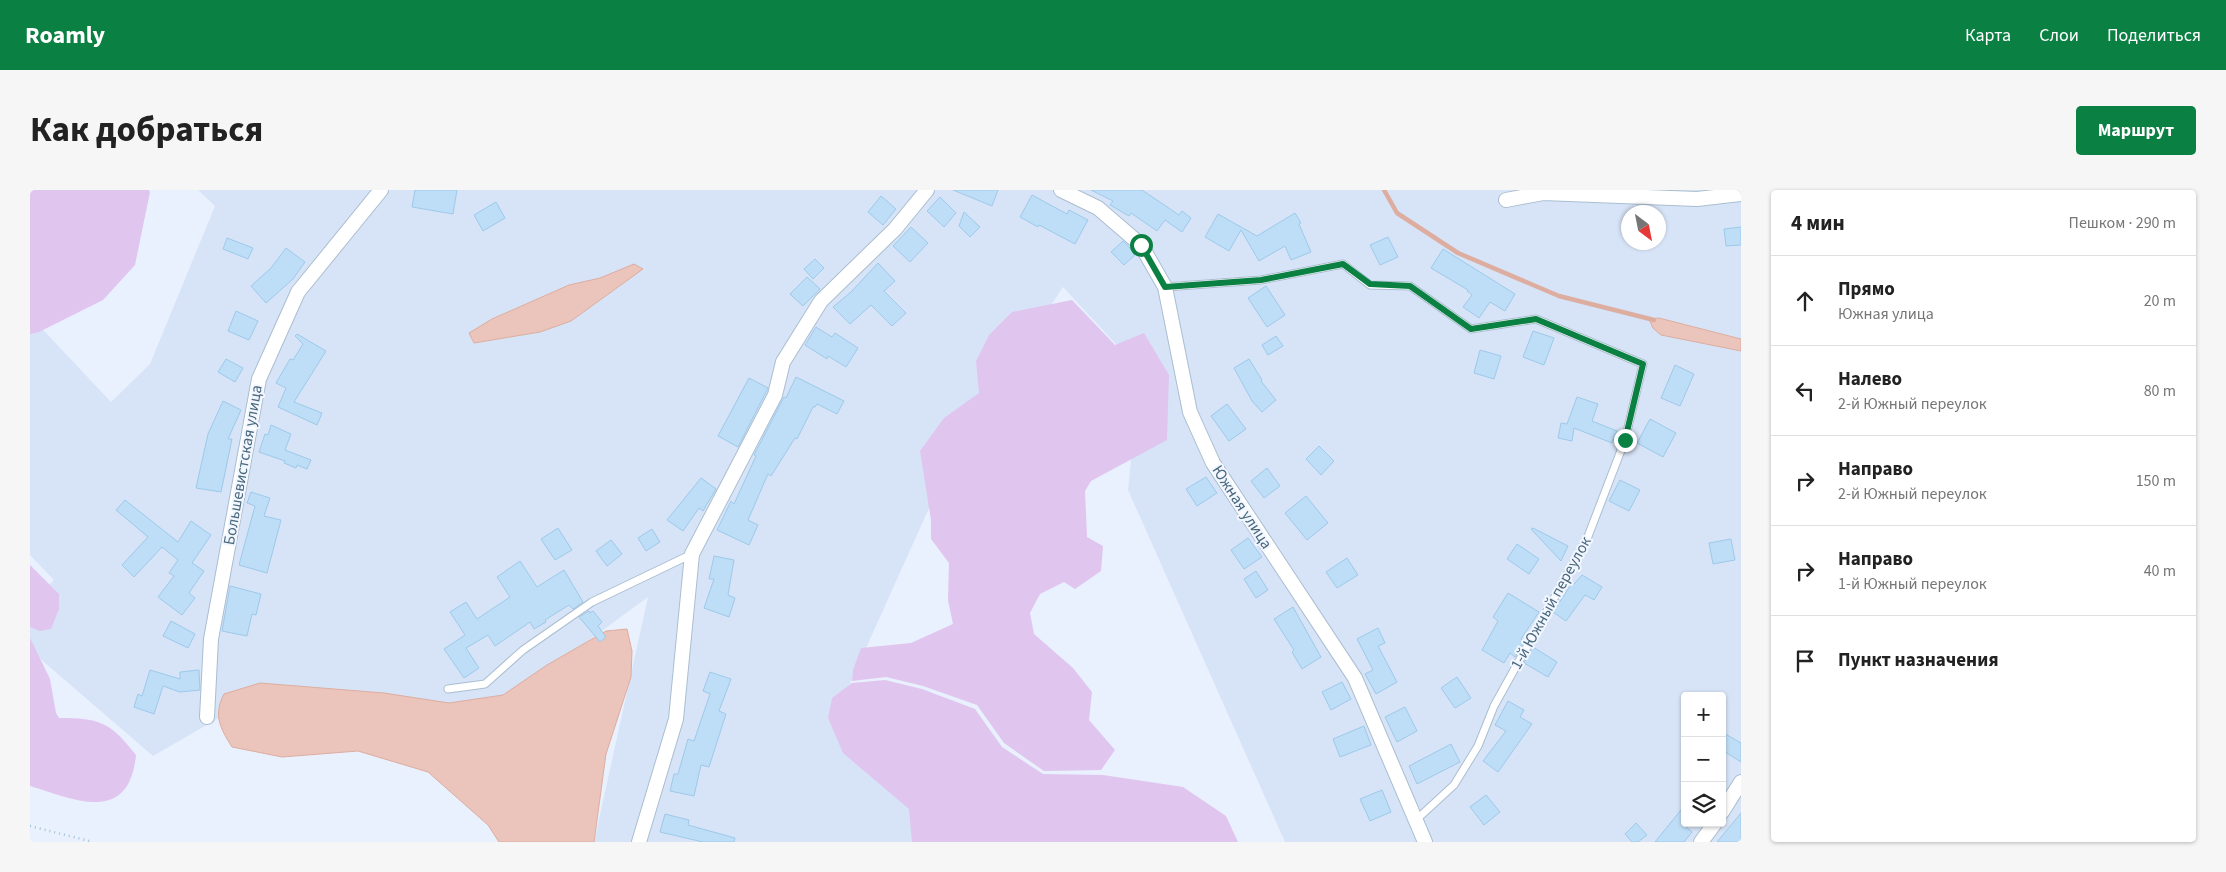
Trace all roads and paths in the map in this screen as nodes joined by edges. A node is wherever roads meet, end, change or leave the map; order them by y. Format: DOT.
graph roads {
  1 [pos="381,190"];
  2 [pos="927,190"];
  3 [pos="1061,190"];
  4 [pos="1543,192"];
  5 [pos="1741,194"];
  6 [pos="1506,200"];
  7 [pos="1165,287"];
  8 [pos="692,554"];
  9 [pos="448,689"];
  10 [pos="207,717"];
  11 [pos="1741,782"];
  12 [pos="1726,806"];
  13 [pos="1416,820"];
  14 [pos="30,826"];
  15 [pos="1711,827"];
  16 [pos="94,842"];
  17 [pos="639,842"];
  18 [pos="1425,842"];
  19 [pos="1701,842"];
  1 -- 10 [label="street, Большевистская улица"];
  2 -- 8 [label="street"];
  3 -- 7 [label="street, Южная улица"];
  4 -- 5 [label="street"];
  4 -- 6 [label="street"];
  7 -- 13 [label="street, Южная улица"];
  7 -- 13 [label="lane, 1-й Южный переулок"];
  8 -- 9 [label="lane"];
  8 -- 17 [label="street"];
  11 -- 12 [label="street"];
  13 -- 18 [label="street, Южная улица"];
  14 -- 16 [label="path"];
  15 -- 19 [label="street"];
}
